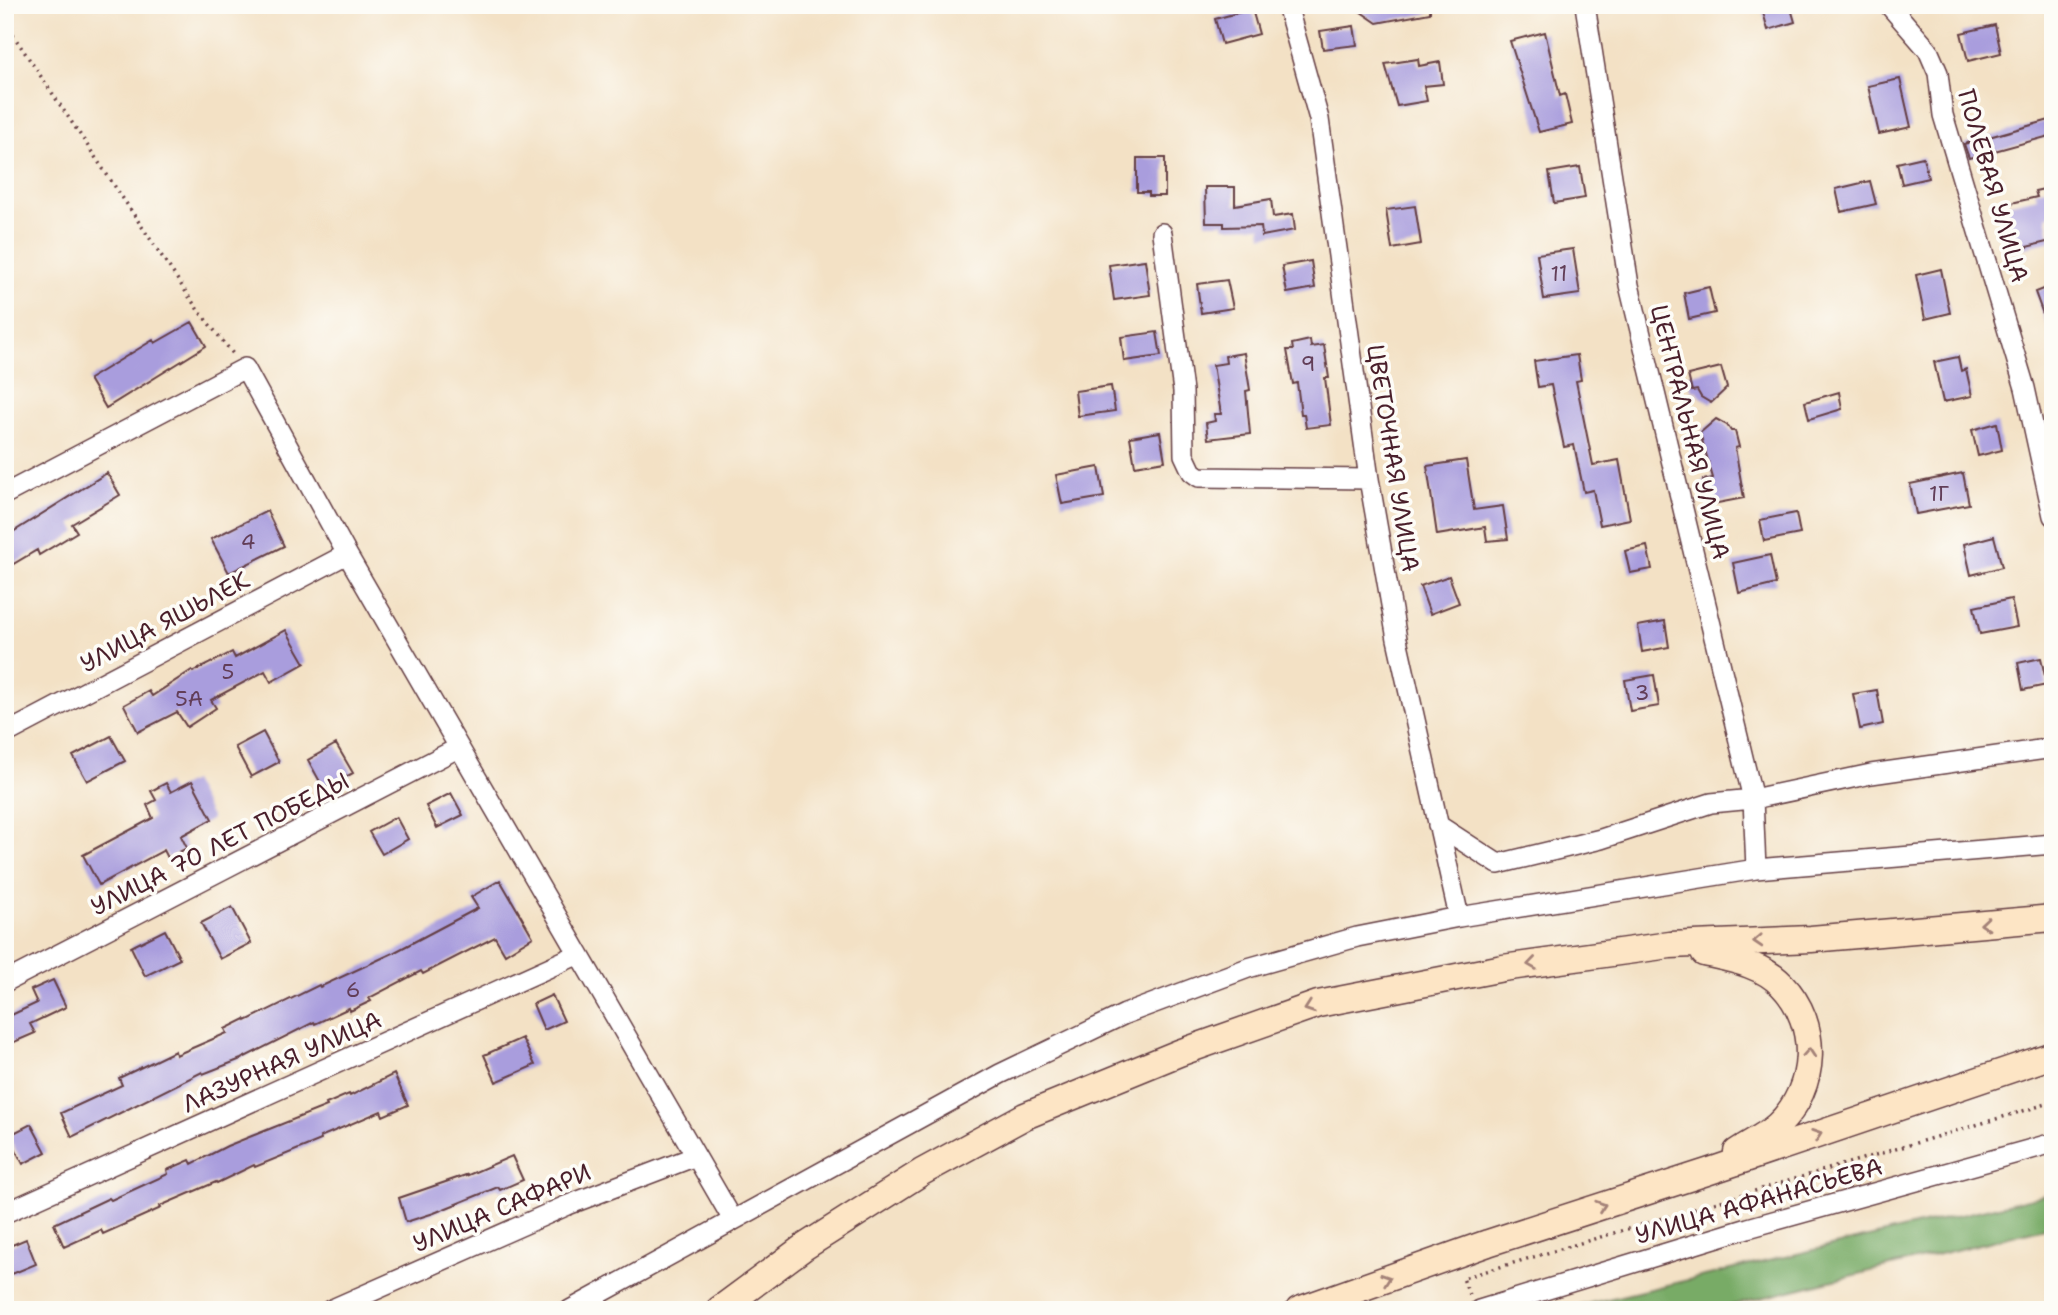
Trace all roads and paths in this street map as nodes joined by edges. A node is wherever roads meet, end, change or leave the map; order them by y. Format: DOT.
graph roads {
  1 [pos="1287,5"];
  2 [pos="1585,5"];
  3 [pos="1889,5"];
  4 [pos="5,23"];
  5 [pos="1162,233"];
  6 [pos="245,368"];
  7 [pos="1369,479"];
  8 [pos="5,494"];
  9 [pos="2053,516"];
  10 [pos="347,554"];
  11 [pos="5,734"];
  12 [pos="458,748"];
  13 [pos="2053,748"];
  14 [pos="1754,799"];
  15 [pos="1437,825"];
  16 [pos="2053,844"];
  17 [pos="1756,869"];
  18 [pos="1459,917"];
  19 [pos="2053,918"];
  20 [pos="1670,945"];
  21 [pos="579,954"];
  22 [pos="5,982"];
  23 [pos="2053,1055"];
  24 [pos="2053,1102"];
  25 [pos="2053,1143"];
  26 [pos="696,1156"];
  27 [pos="1707,1172"];
  28 [pos="5,1213"];
  29 [pos="733,1220"];
  30 [pos="1475,1304"];
  31 [pos="330,1310"];
  32 [pos="570,1310"];
  33 [pos="719,1310"];
  34 [pos="1299,1310"];
  1 -- 7 [label="street, ЦВЕТОЧНАЯ УЛИЦА"];
  2 -- 14 [label="street, ЦЕНТРАЛЬНАЯ УЛИЦА"];
  3 -- 9 [label="street, ПОЛЕВАЯ УЛИЦА"];
  4 -- 6 [label="path"];
  5 -- 7 [label="street"];
  6 -- 8 [label="street"];
  6 -- 10 [label="street"];
  7 -- 15 [label="street, ЦВЕТОЧНАЯ УЛИЦА"];
  10 -- 11 [label="street, УЛИЦА ЯШЬЛЕК"];
  10 -- 12 [label="street"];
  12 -- 21 [label="street"];
  12 -- 22 [label="street, УЛИЦА 70 ЛЕТ ПОБЕДЫ"];
  13 -- 14 [label="street"];
  14 -- 15 [label="street"];
  14 -- 17 [label="street, ЦЕНТРАЛЬНАЯ УЛИЦА"];
  15 -- 18 [label="street, ЦВЕТОЧНАЯ УЛИЦА"];
  16 -- 17 [label="street"];
  17 -- 18 [label="street"];
  18 -- 29 [label="street"];
  19 -- 20 [label="main road, one-way"];
  27 -- 20 [label="main road, one-way"];
  20 -- 33 [label="main road, one-way"];
  21 -- 26 [label="street"];
  21 -- 28 [label="street, ЛАЗУРНАЯ УЛИЦА"];
  27 -- 23 [label="main road, one-way"];
  24 -- 30 [label="path"];
  25 -- 30 [label="street, УЛИЦА АФАНАСЬЕВА"];
  26 -- 29 [label="street"];
  26 -- 31 [label="street, УЛИЦА САФАРИ"];
  34 -- 27 [label="main road, one-way"];
  29 -- 32 [label="street"];
}
